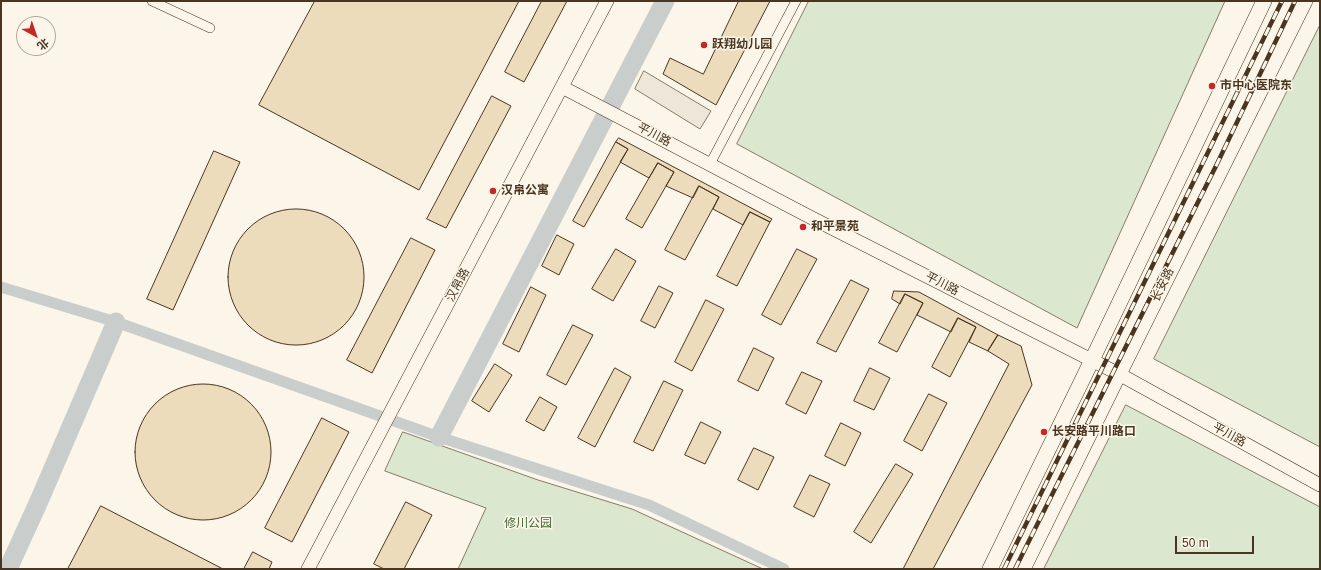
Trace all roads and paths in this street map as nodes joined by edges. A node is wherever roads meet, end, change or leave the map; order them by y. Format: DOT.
graph roads {
  1 [pos="152,1"];
  2 [pos="607,1"];
  3 [pos="796,1"];
  4 [pos="1264,1"];
  5 [pos="1305,1"];
  6 [pos="210,28"];
  7 [pos="568,90"];
  8 [pos="710,164"];
  9 [pos="1092,360"];
  10 [pos="1119,374"];
  11 [pos="1320,485"];
  12 [pos="308,569"];
  13 [pos="990,569"];
  14 [pos="1023,569"];
  1 -- 6 [label="street"];
  2 -- 7 [label="street, 汉帛路"];
  3 -- 8 [label="street"];
  4 -- 9 [label="main road"];
  5 -- 10 [label="main road, 长安路"];
  7 -- 8 [label="street, 平川路"];
  7 -- 12 [label="street, 汉帛路"];
  8 -- 9 [label="street, 平川路"];
  9 -- 10 [label="street, 平川路"];
  9 -- 13 [label="main road"];
  10 -- 11 [label="street, 平川路"];
  10 -- 14 [label="main road, 长安路"];
}
